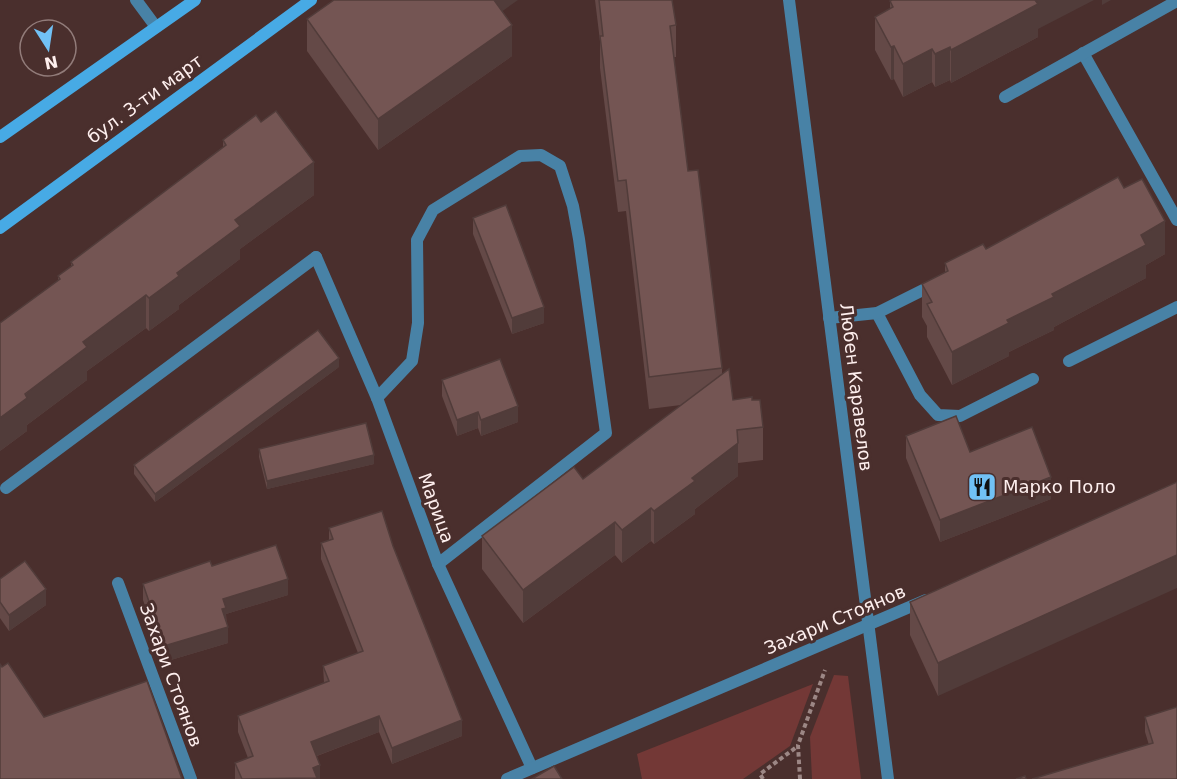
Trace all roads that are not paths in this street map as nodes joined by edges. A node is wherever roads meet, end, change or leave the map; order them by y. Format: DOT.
graph roads {
  1 [pos="136,0"];
  2 [pos="195,0"];
  3 [pos="311,0"];
  4 [pos="789,0"];
  5 [pos="1177,1"];
  6 [pos="156,27"];
  7 [pos="1083,53"];
  8 [pos="1005,97"];
  9 [pos="0,137"];
  10 [pos="1177,220"];
  11 [pos="0,228"];
  12 [pos="951,276"];
  13 [pos="1177,307"];
  14 [pos="877,313"];
  15 [pos="829,318"];
  16 [pos="1069,361"];
  17 [pos="1033,380"];
  18 [pos="377,398"];
  19 [pos="6,488"];
  20 [pos="438,564"];
  21 [pos="118,583"];
  22 [pos="942,593"];
  23 [pos="867,626"];
  24 [pos="532,768"];
  25 [pos="191,779"];
  26 [pos="507,779"];
  27 [pos="888,779"];
  1 -- 6 [label="street"];
  2 -- 6 [label="main road"];
  3 -- 11 [label="main road, бул. 3-ти март"];
  4 -- 15 [label="street, Любен Каравелов"];
  5 -- 7 [label="street"];
  6 -- 9 [label="main road"];
  7 -- 8 [label="street"];
  7 -- 10 [label="street"];
  12 -- 14 [label="street"];
  13 -- 16 [label="street"];
  14 -- 15 [label="street"];
  14 -- 17 [label="street"];
  15 -- 23 [label="street, Любен Каравелов"];
  18 -- 19 [label="street, Марица"];
  18 -- 20 [label="street, Марица"];
  18 -- 20 [label="street"];
  20 -- 24 [label="street, Марица"];
  21 -- 25 [label="street, Захари Стоянов"];
  22 -- 23 [label="street, Захари Стоянов"];
  23 -- 24 [label="street, Захари Стоянов"];
  23 -- 27 [label="street, Любен Каравелов"];
  24 -- 26 [label="street, Захари Стоянов"];
}
